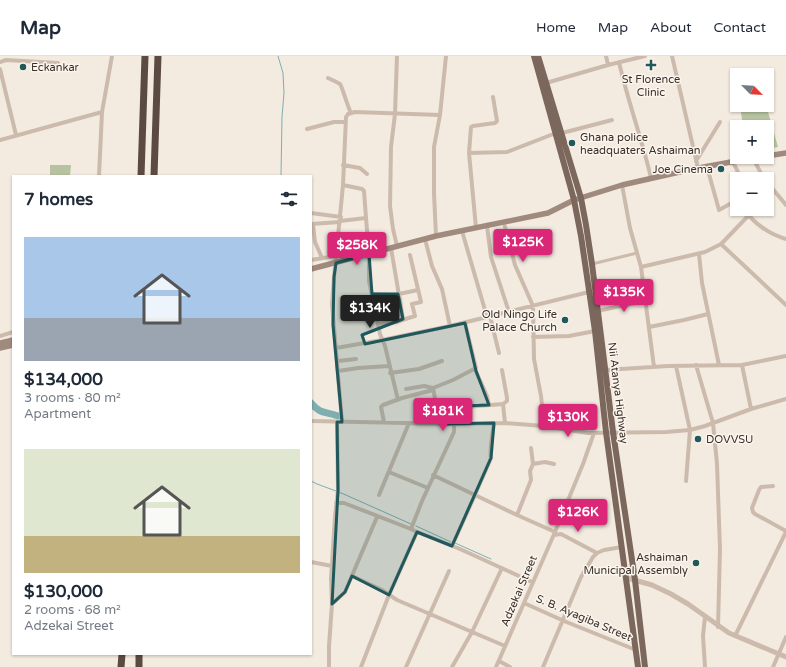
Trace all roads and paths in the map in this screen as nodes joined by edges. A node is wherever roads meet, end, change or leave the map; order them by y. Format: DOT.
graph roads {
  1 [pos="112,56"];
  2 [pos="145,56"];
  3 [pos="158,56"];
  4 [pos="397,56"];
  5 [pos="446,56"];
  6 [pos="534,56"];
  7 [pos="538,56"];
  8 [pos="606,56"];
  9 [pos="645,56"];
  10 [pos="672,56"];
  11 [pos="0,62"];
  12 [pos="619,62"];
  13 [pos="58,63"];
  14 [pos="608,65"];
  15 [pos="0,69"];
  16 [pos="328,78"];
  17 [pos="546,83"];
  18 [pos="493,97"];
  19 [pos="102,112"];
  20 [pos="351,113"];
  21 [pos="395,114"];
  22 [pos="440,115"];
  23 [pos="612,120"];
  24 [pos="345,122"];
  25 [pos="720,122"];
  26 [pos="307,130"];
  27 [pos="559,133"];
  28 [pos="16,135"];
  29 [pos="0,140"];
  30 [pos="469,153"];
  31 [pos="786,153"];
  32 [pos="774,155"];
  33 [pos="696,161"];
  34 [pos="730,163"];
  35 [pos="343,165"];
  36 [pos="707,167"];
  37 [pos="698,168"];
  38 [pos="367,174"];
  39 [pos="99,175"];
  40 [pos="141,175"];
  41 [pos="154,175"];
  42 [pos="651,178"];
  43 [pos="343,185"];
  44 [pos="622,185"];
  45 [pos="774,190"];
  46 [pos="578,199"];
  47 [pos="730,204"];
  48 [pos="786,205"];
  49 [pos="312,212"];
  50 [pos="748,216"];
  51 [pos="366,218"];
  52 [pos="340,220"];
  53 [pos="504,223"];
  54 [pos="312,224"];
  55 [pos="487,226"];
  56 [pos="476,228"];
  57 [pos="462,231"];
  58 [pos="436,236"];
  59 [pos="425,239"];
  60 [pos="786,239"];
  61 [pos="313,241"];
  62 [pos="721,244"];
  63 [pos="397,246"];
  64 [pos="390,248"];
  65 [pos="637,253"];
  66 [pos="369,254"];
  67 [pos="699,254"];
  68 [pos="410,255"];
  69 [pos="336,256"];
  70 [pos="322,258"];
  71 [pos="312,260"];
  72 [pos="336,263"];
  73 [pos="592,264"];
  74 [pos="641,267"];
  75 [pos="312,269"];
  76 [pos="418,290"];
  77 [pos="589,292"];
  78 [pos="372,294"];
  79 [pos="398,294"];
  80 [pos="646,301"];
  81 [pos="786,305"];
  82 [pos="533,306"];
  83 [pos="598,311"];
  84 [pos="509,312"];
  85 [pos="708,314"];
  86 [pos="489,317"];
  87 [pos="403,319"];
  88 [pos="465,323"];
  89 [pos="378,324"];
  90 [pos="450,326"];
  91 [pos="649,327"];
  92 [pos="595,331"];
  93 [pos="12,332"];
  94 [pos="0,336"];
  95 [pos="533,337"];
  96 [pos="12,340"];
  97 [pos="382,340"];
  98 [pos="0,343"];
  99 [pos="12,345"];
  100 [pos="0,348"];
  101 [pos="336,348"];
  102 [pos="499,353"];
  103 [pos="786,356"];
  104 [pos="356,359"];
  105 [pos="338,361"];
  106 [pos="442,361"];
  107 [pos="719,365"];
  108 [pos="742,365"];
  109 [pos="389,366"];
  110 [pos="676,366"];
  111 [pos="696,366"];
  112 [pos="654,367"];
  113 [pos="475,369"];
  114 [pos="502,370"];
  115 [pos="605,370"];
  116 [pos="338,371"];
  117 [pos="390,373"];
  118 [pos="406,389"];
  119 [pos="433,389"];
  120 [pos="786,399"];
  121 [pos="398,400"];
  122 [pos="503,404"];
  123 [pos="489,405"];
  124 [pos="437,408"];
  125 [pos="750,409"];
  126 [pos="312,421"];
  127 [pos="339,422"];
  128 [pos="384,422"];
  129 [pos="409,423"];
  130 [pos="494,423"];
  131 [pos="505,423"];
  132 [pos="713,423"];
  133 [pos="440,424"];
  134 [pos="454,424"];
  135 [pos="544,426"];
  136 [pos="690,430"];
  137 [pos="609,432"];
  138 [pos="594,433"];
  139 [pos="531,448"];
  140 [pos="532,464"];
  141 [pos="554,464"];
  142 [pos="389,472"];
  143 [pos="434,475"];
  144 [pos="686,481"];
  145 [pos="772,486"];
  146 [pos="428,488"];
  147 [pos="378,495"];
  148 [pos="475,495"];
  149 [pos="336,503"];
  150 [pos="517,515"];
  151 [pos="377,517"];
  152 [pos="411,529"];
  153 [pos="786,531"];
  154 [pos="417,532"];
  155 [pos="554,534"];
  156 [pos="452,546"];
  157 [pos="622,547"];
  158 [pos="597,553"];
  159 [pos="312,562"];
  160 [pos="332,566"];
  161 [pos="502,568"];
  162 [pos="449,571"];
  163 [pos="352,576"];
  164 [pos="627,578"];
  165 [pos="635,580"];
  166 [pos="532,582"];
  167 [pos="389,595"];
  168 [pos="524,603"];
  169 [pos="332,604"];
  170 [pos="429,613"];
  171 [pos="705,617"];
  172 [pos="562,621"];
  173 [pos="718,627"];
  174 [pos="472,632"];
  175 [pos="735,636"];
  176 [pos="786,636"];
  177 [pos="505,646"];
  178 [pos="636,650"];
  179 [pos="778,653"];
  180 [pos="122,655"];
  181 [pos="139,655"];
  182 [pos="786,657"];
  183 [pos="499,661"];
  184 [pos="121,667"];
  185 [pos="139,667"];
  186 [pos="329,667"];
  187 [pos="361,667"];
  188 [pos="406,667"];
  189 [pos="452,667"];
  190 [pos="496,667"];
  191 [pos="510,667"];
  192 [pos="543,667"];
  193 [pos="638,667"];
  194 [pos="645,667"];
  195 [pos="705,667"];
  196 [pos="773,667"];
  1 -- 19 [label="street"];
  2 -- 40 [label="highway"];
  3 -- 41 [label="highway"];
  4 -- 21 [label="street"];
  5 -- 22 [label="street"];
  6 -- 27 [label="main road"];
  7 -- 17 [label="main road, Nii Atanya Highway"];
  8 -- 14 [label="street"];
  9 -- 12 [label="street"];
  10 -- 33 [label="street"];
  11 -- 13 [label="street"];
  12 -- 14 [label="street"];
  12 -- 42 [label="street"];
  14 -- 17 [label="street"];
  15 -- 28 [label="street"];
  16 -- 20 [label="street"];
  17 -- 27 [label="main road, Nii Atanya Highway"];
  18 -- 30 [label="street"];
  19 -- 28 [label="street"];
  19 -- 39 [label="street"];
  20 -- 21 [label="street"];
  20 -- 24 [label="street"];
  21 -- 22 [label="street"];
  21 -- 63 [label="street"];
  22 -- 58 [label="street"];
  23 -- 27 [label="street"];
  24 -- 26 [label="street"];
  24 -- 35 [label="street"];
  25 -- 33 [label="street"];
  27 -- 30 [label="street"];
  27 -- 46 [label="main road, Nii Atanya Highway"];
  28 -- 29 [label="street"];
  30 -- 56 [label="street"];
  31 -- 32 [label="main road"];
  33 -- 37 [label="street"];
  34 -- 36 [label="main road"];
  35 -- 38 [label="street"];
  35 -- 43 [label="street"];
  36 -- 37 [label="main road"];
  36 -- 47 [label="street"];
  37 -- 42 [label="main road"];
  42 -- 44 [label="main road"];
  43 -- 51 [label="street"];
  43 -- 52 [label="street"];
  44 -- 46 [label="main road"];
  44 -- 65 [label="street"];
  45 -- 48 [label="street"];
  46 -- 53 [label="main road"];
  46 -- 73 [label="main road, Nii Atanya Highway"];
  46 -- 77 [label="main road"];
  49 -- 52 [label="street"];
  50 -- 60 [label="street"];
  50 -- 62 [label="street"];
  51 -- 52 [label="street"];
  51 -- 66 [label="street"];
  52 -- 54 [label="street"];
  52 -- 69 [label="street"];
  53 -- 55 [label="main road"];
  53 -- 82 [label="street"];
  54 -- 61 [label="street"];
  55 -- 56 [label="main road"];
  55 -- 84 [label="street"];
  56 -- 57 [label="main road"];
  57 -- 58 [label="main road"];
  57 -- 86 [label="street"];
  58 -- 59 [label="main road"];
  59 -- 63 [label="main road"];
  59 -- 90 [label="street"];
  61 -- 70 [label="street"];
  62 -- 67 [label="street"];
  62 -- 81 [label="street"];
  63 -- 64 [label="main road"];
  64 -- 66 [label="main road"];
  64 -- 79 [label="street"];
  65 -- 73 [label="street"];
  65 -- 74 [label="street"];
  66 -- 72 [label="main road"];
  66 -- 78 [label="street"];
  67 -- 74 [label="street"];
  67 -- 85 [label="street"];
  68 -- 76 [label="street"];
  69 -- 70 [label="street"];
  69 -- 72 [label="street"];
  70 -- 71 [label="street"];
  72 -- 75 [label="main road"];
  72 -- 101 [label="street"];
  73 -- 83 [label="main road, Nii Atanya Highway"];
  74 -- 80 [label="street"];
  76 -- 79 [label="street"];
  76 -- 87 [label="street"];
  77 -- 82 [label="street"];
  77 -- 92 [label="main road"];
  78 -- 79 [label="street"];
  78 -- 89 [label="street"];
  79 -- 87 [label="street"];
  80 -- 83 [label="street"];
  80 -- 91 [label="street"];
  82 -- 84 [label="street"];
  82 -- 95 [label="street"];
  83 -- 115 [label="main road, Nii Atanya Highway"];
  84 -- 86 [label="street"];
  85 -- 91 [label="street"];
  85 -- 107 [label="street"];
  86 -- 88 [label="street"];
  86 -- 102 [label="street"];
  87 -- 89 [label="street"];
  88 -- 90 [label="street"];
  88 -- 113 [label="street"];
  89 -- 97 [label="street"];
  90 -- 97 [label="street"];
  91 -- 112 [label="street"];
  92 -- 95 [label="street"];
  92 -- 137 [label="main road"];
  93 -- 94 [label="street"];
  95 -- 135 [label="street"];
  96 -- 98 [label="main road"];
  97 -- 101 [label="street"];
  97 -- 109 [label="street"];
  99 -- 100 [label="main road"];
  101 -- 105 [label="street"];
  103 -- 108 [label="street"];
  104 -- 105 [label="street"];
  105 -- 116 [label="street"];
  106 -- 117 [label="street"];
  107 -- 108 [label="street"];
  107 -- 111 [label="street"];
  108 -- 125 [label="street"];
  109 -- 116 [label="street"];
  109 -- 117 [label="street"];
  110 -- 111 [label="street"];
  110 -- 112 [label="street"];
  110 -- 136 [label="street"];
  111 -- 132 [label="street"];
  112 -- 115 [label="street"];
  113 -- 119 [label="street"];
  113 -- 123 [label="street"];
  114 -- 122 [label="street"];
  115 -- 137 [label="main road, Nii Atanya Highway"];
  116 -- 127 [label="street"];
  117 -- 121 [label="street"];
  118 -- 119 [label="street"];
  119 -- 121 [label="street"];
  119 -- 124 [label="street"];
  120 -- 125 [label="street"];
  121 -- 128 [label="street"];
  122 -- 123 [label="street"];
  122 -- 131 [label="street"];
  123 -- 124 [label="street"];
  124 -- 133 [label="street"];
  125 -- 132 [label="street"];
  126 -- 127 [label="street"];
  127 -- 128 [label="street"];
  127 -- 149 [label="street"];
  128 -- 129 [label="street"];
  129 -- 133 [label="street"];
  129 -- 142 [label="street"];
  130 -- 131 [label="street"];
  130 -- 134 [label="street"];
  130 -- 148 [label="street"];
  131 -- 135 [label="street"];
  132 -- 136 [label="street"];
  132 -- 173 [label="street"];
  133 -- 134 [label="street"];
  134 -- 143 [label="street"];
  135 -- 138 [label="street"];
  136 -- 137 [label="street"];
  136 -- 144 [label="street"];
  137 -- 138 [label="street"];
  137 -- 157 [label="main road"];
  137 -- 165 [label="main road, Nii Atanya Highway"];
  138 -- 155 [label="street, Adzekai Street"];
  139 -- 140 [label="street"];
  140 -- 141 [label="street"];
  140 -- 150 [label="street"];
  142 -- 146 [label="street"];
  142 -- 147 [label="street"];
  143 -- 146 [label="street"];
  143 -- 148 [label="street"];
  145 -- 153 [label="street"];
  146 -- 152 [label="street"];
  148 -- 150 [label="street"];
  148 -- 156 [label="street"];
  149 -- 151 [label="street"];
  149 -- 160 [label="street"];
  150 -- 155 [label="street"];
  151 -- 152 [label="street"];
  151 -- 163 [label="street"];
  152 -- 154 [label="street"];
  153 -- 175 [label="street"];
  154 -- 156 [label="street"];
  154 -- 167 [label="street"];
  155 -- 158 [label="street"];
  155 -- 166 [label="street, Adzekai Street"];
  156 -- 161 [label="street"];
  157 -- 158 [label="street"];
  157 -- 164 [label="main road"];
  158 -- 172 [label="street"];
  159 -- 160 [label="street"];
  160 -- 169 [label="street"];
  161 -- 166 [label="street"];
  161 -- 174 [label="street"];
  162 -- 170 [label="street"];
  163 -- 167 [label="street"];
  163 -- 169 [label="street"];
  164 -- 165 [label="street"];
  164 -- 178 [label="main road"];
  165 -- 171 [label="street"];
  165 -- 194 [label="main road, Nii Atanya Highway"];
  166 -- 168 [label="street, Adzekai Street"];
  167 -- 170 [label="street"];
  167 -- 187 [label="street"];
  168 -- 172 [label="street, S. B. Ayagiba Street"];
  168 -- 177 [label="street, Adzekai Street"];
  169 -- 186 [label="street"];
  170 -- 174 [label="street"];
  170 -- 188 [label="street"];
  171 -- 173 [label="street"];
  171 -- 195 [label="street"];
  172 -- 178 [label="street, S. B. Ayagiba Street"];
  172 -- 192 [label="street"];
  173 -- 175 [label="street"];
  174 -- 177 [label="street"];
  174 -- 189 [label="street"];
  175 -- 179 [label="street"];
  176 -- 179 [label="street"];
  177 -- 183 [label="street, Adzekai Street"];
  178 -- 193 [label="main road"];
  179 -- 182 [label="street"];
  179 -- 196 [label="street"];
  180 -- 184 [label="highway"];
  181 -- 185 [label="highway"];
  183 -- 190 [label="street, Adzekai Street"];
  183 -- 191 [label="street"];
}
